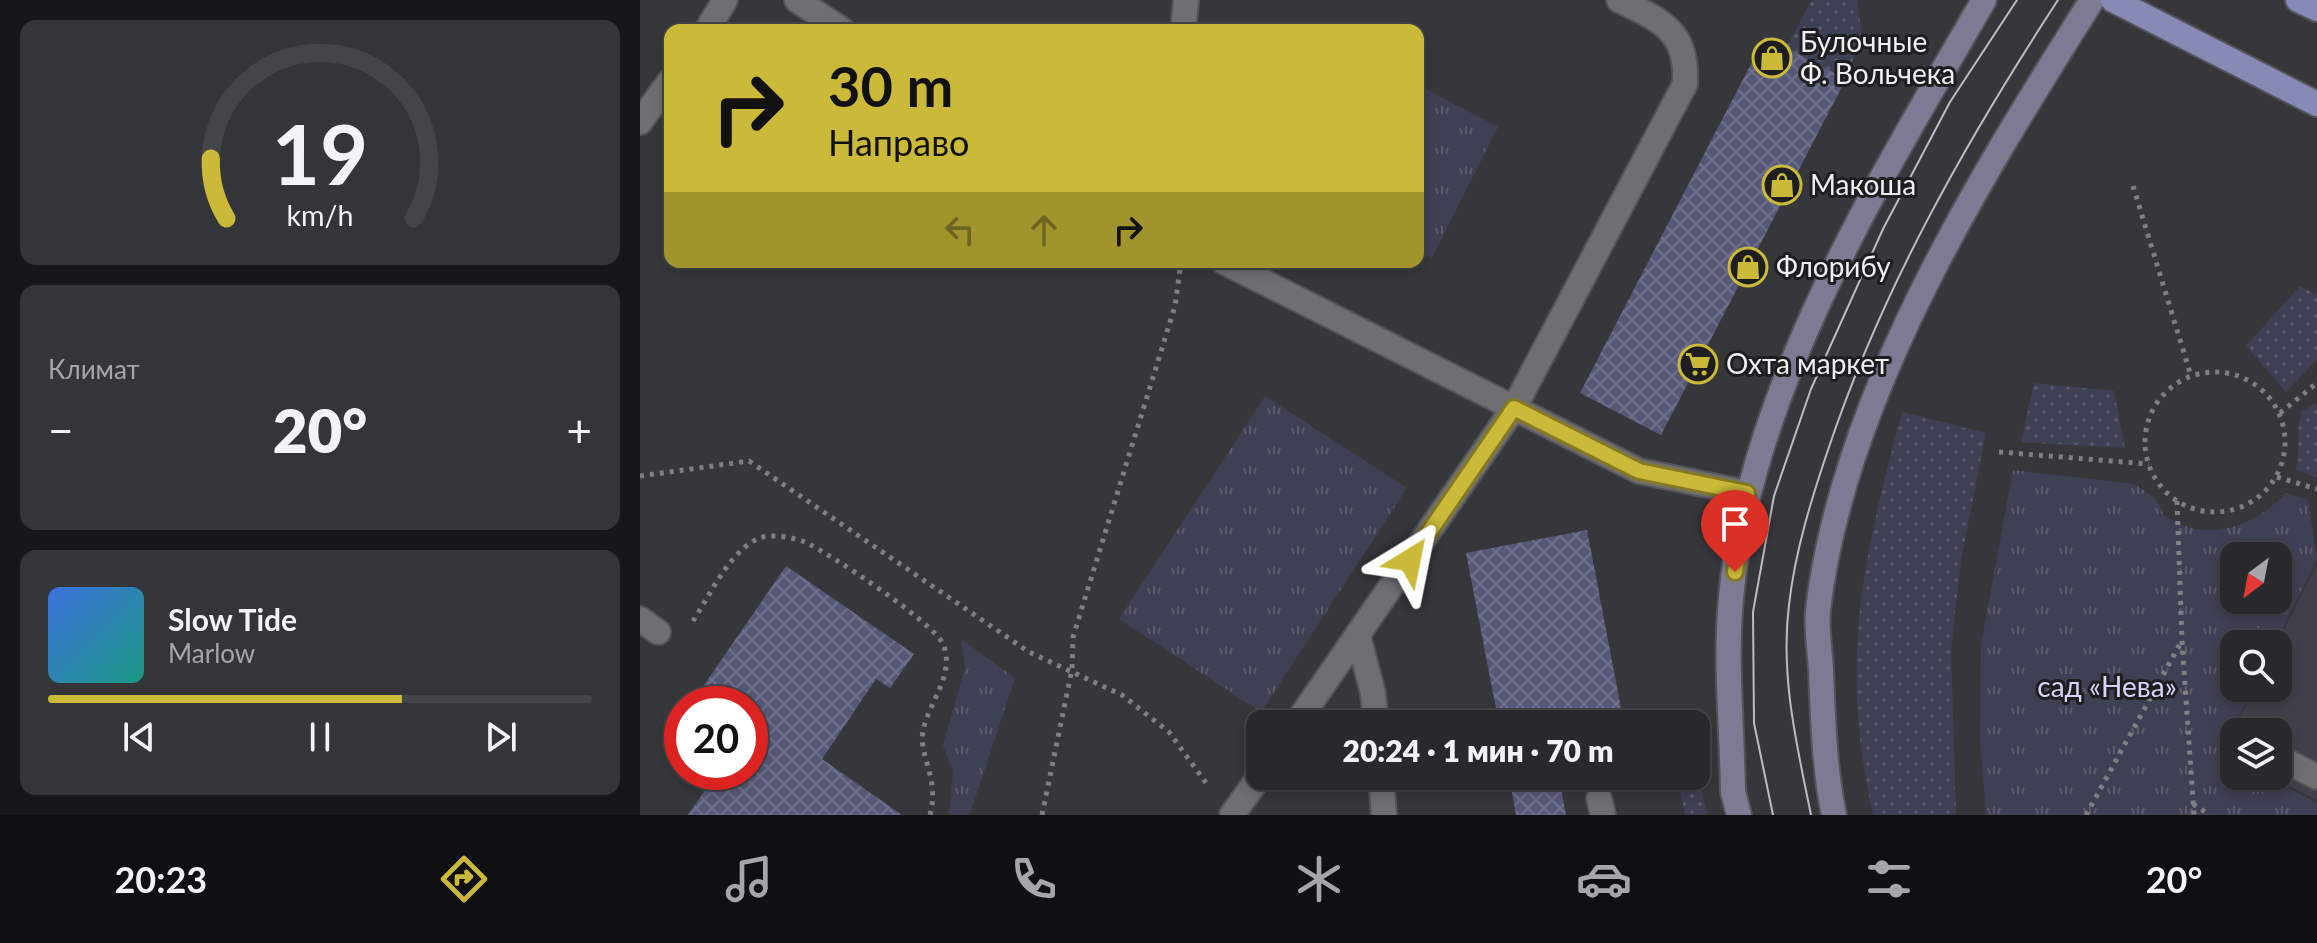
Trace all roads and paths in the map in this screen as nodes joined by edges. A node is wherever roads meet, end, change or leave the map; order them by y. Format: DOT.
graph roads {
  1 [pos="725,0"];
  2 [pos="797,0"];
  3 [pos="1186,0"];
  4 [pos="1619,0"];
  5 [pos="1984,0"];
  6 [pos="2092,0"];
  7 [pos="2113,0"];
  8 [pos="2298,0"];
  9 [pos="2317,9"];
  10 [pos="711,24"];
  11 [pos="833,24"];
  12 [pos="1184,24"];
  13 [pos="664,89"];
  14 [pos="2317,104"];
  15 [pos="640,122"];
  16 [pos="2133,186"];
  17 [pos="1180,268"];
  18 [pos="1236,268"];
  19 [pos="2191,376"];
  20 [pos="2317,383"];
  21 [pos="1514,408"];
  22 [pos="2280,413"];
  23 [pos="1999,452"];
  24 [pos="2149,464"];
  25 [pos="640,476"];
  26 [pos="2277,477"];
  27 [pos="2317,489"];
  28 [pos="1747,493"];
  29 [pos="2177,501"];
  30 [pos="686,632"];
  31 [pos="1358,636"];
  32 [pos="2182,641"];
  33 [pos="1072,669"];
  34 [pos="1306,710"];
  35 [pos="1375,710"];
  36 [pos="2292,764"];
  37 [pos="2317,777"];
  38 [pos="1210,789"];
  39 [pos="1250,790"];
  40 [pos="1382,790"];
  41 [pos="2193,804"];
  42 [pos="930,815"];
  43 [pos="1042,815"];
  44 [pos="1232,815"];
  45 [pos="1384,815"];
  46 [pos="1739,815"];
  47 [pos="1834,815"];
  48 [pos="2086,815"];
  49 [pos="2194,815"];
  50 [pos="2210,815"];
  1 -- 10 [label="lane"];
  2 -- 11 [label="lane"];
  3 -- 12 [label="lane"];
  4 -- 21 [label="lane"];
  5 -- 28 [label="main road"];
  6 -- 47 [label="main road"];
  7 -- 14 [label="main road"];
  8 -- 9 [label="main road"];
  13 -- 15 [label="lane"];
  16 -- 19 [label="path"];
  17 -- 33 [label="path"];
  18 -- 21 [label="lane"];
  19 -- 22 [label="path"];
  19 -- 24 [label="path"];
  20 -- 22 [label="path"];
  21 -- 28 [label="lane"];
  21 -- 31 [label="lane"];
  22 -- 26 [label="path"];
  23 -- 24 [label="path"];
  24 -- 29 [label="path"];
  25 -- 33 [label="path"];
  26 -- 27 [label="path"];
  26 -- 29 [label="path"];
  28 -- 46 [label="main road"];
  29 -- 32 [label="path"];
  30 -- 42 [label="path"];
  31 -- 34 [label="lane"];
  31 -- 35 [label="lane"];
  32 -- 41 [label="path"];
  32 -- 48 [label="path"];
  33 -- 38 [label="path"];
  33 -- 43 [label="path"];
  36 -- 37 [label="lane"];
  39 -- 44 [label="lane"];
  40 -- 45 [label="lane"];
  41 -- 49 [label="path"];
  41 -- 50 [label="path"];
}
